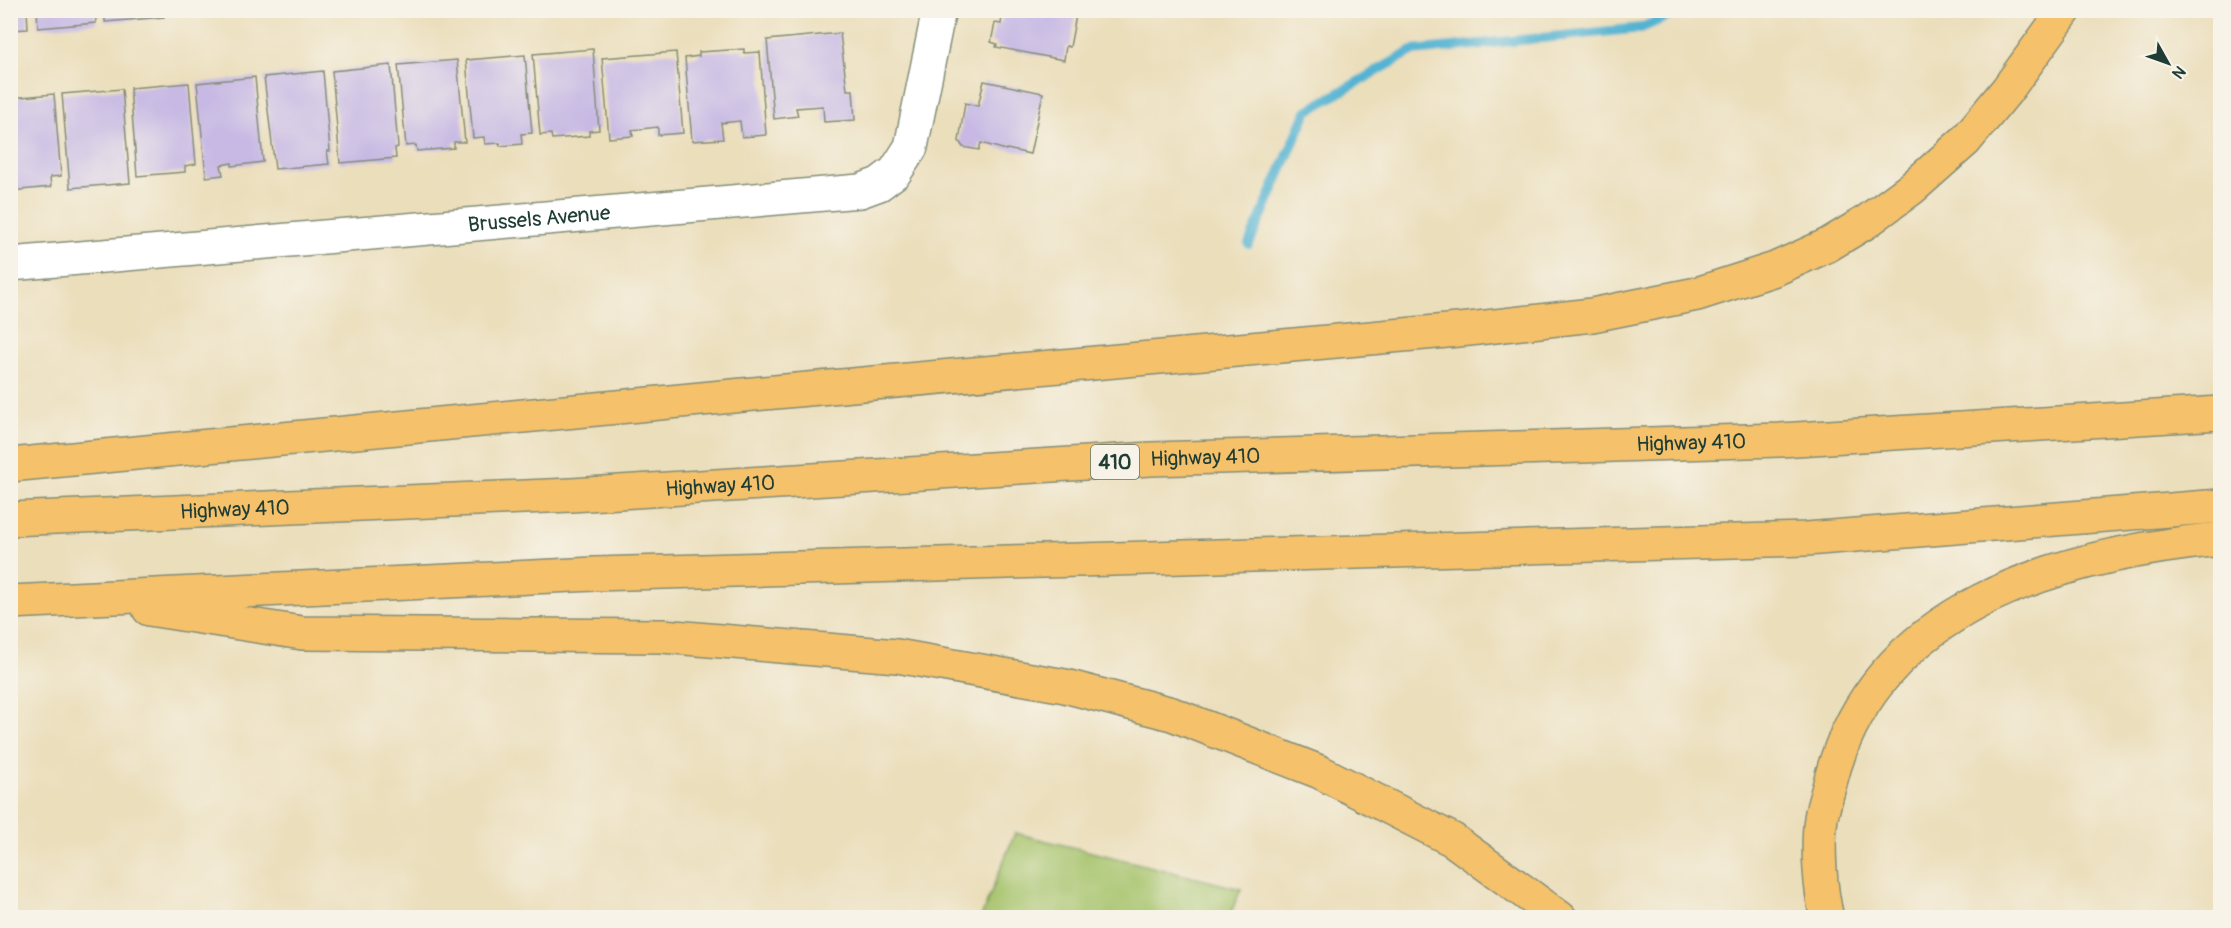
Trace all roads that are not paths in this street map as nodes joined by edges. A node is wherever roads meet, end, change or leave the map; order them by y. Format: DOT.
graph roads {
  1 [pos="939,10"];
  2 [pos="2065,10"];
  3 [pos="10,264"];
  4 [pos="2214,410"];
  5 [pos="10,465"];
  6 [pos="2220,506"];
  7 [pos="10,519"];
  8 [pos="2220,539"];
  9 [pos="82,598"];
  10 [pos="10,602"];
  11 [pos="1560,918"];
  12 [pos="1827,918"];
  1 -- 3 [label="street, Brussels Avenue"];
  2 -- 5 [label="highway"];
  4 -- 7 [label="highway, Highway 410 / 410"];
  6 -- 9 [label="highway"];
  8 -- 12 [label="highway"];
  9 -- 10 [label="highway"];
  9 -- 11 [label="highway"];
}
